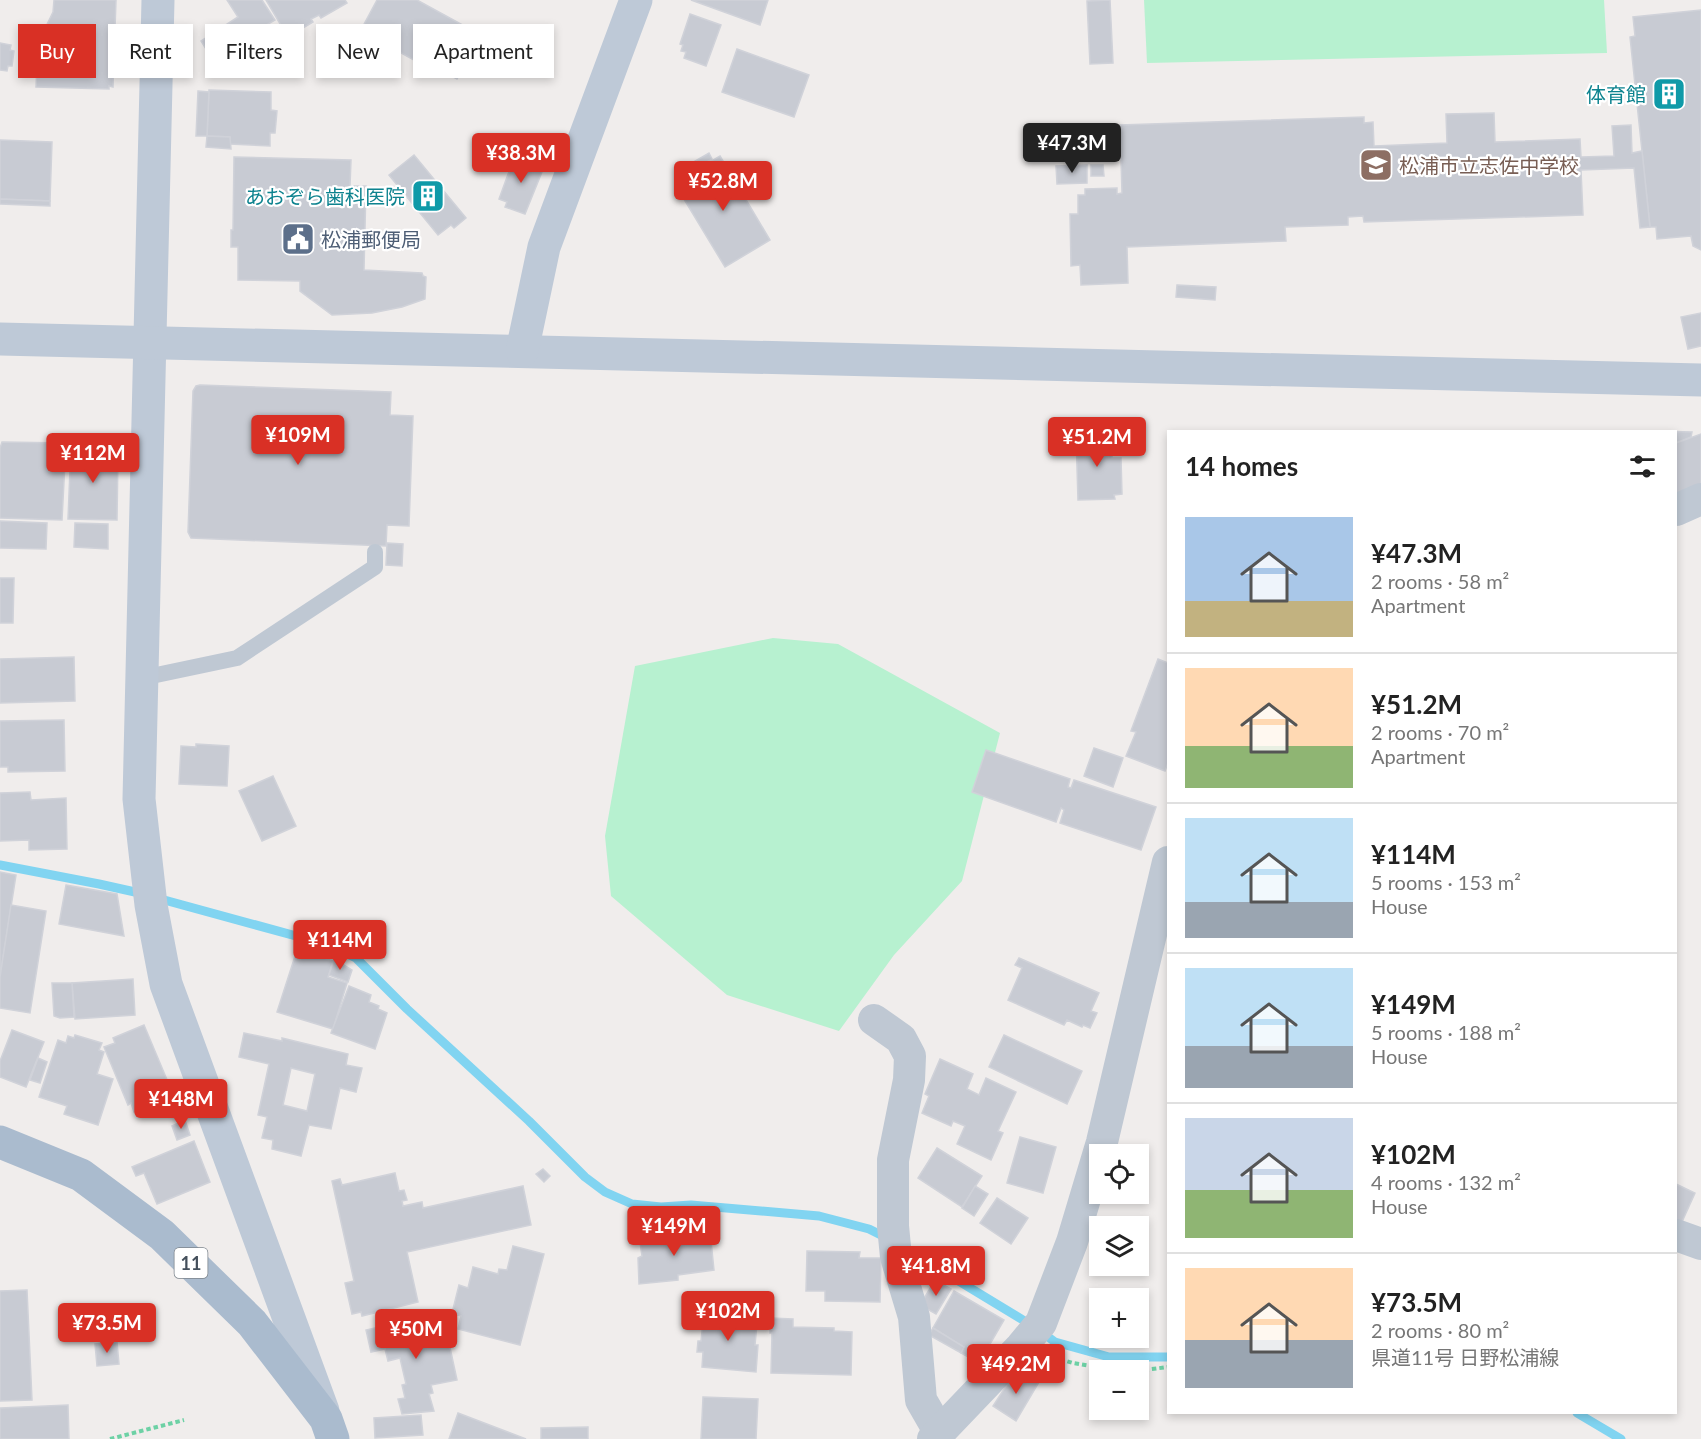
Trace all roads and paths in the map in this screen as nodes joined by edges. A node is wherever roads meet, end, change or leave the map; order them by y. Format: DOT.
graph roads {
  1 [pos="159,0"];
  2 [pos="636,0"];
  3 [pos="0,339"];
  4 [pos="151,342"];
  5 [pos="522,351"];
  6 [pos="1701,381"];
  7 [pos="1701,499"];
  8 [pos="1677,510"];
  9 [pos="375,552"];
  10 [pos="142,678"];
  11 [pos="1167,872"];
  12 [pos="1163,913"];
  13 [pos="874,1020"];
  14 [pos="0,1142"];
  15 [pos="1677,1234"];
  16 [pos="1701,1244"];
  17 [pos="1021,1347"];
  18 [pos="1089,1366"];
  19 [pos="1167,1367"];
  20 [pos="1149,1369"];
  21 [pos="184,1420"];
  22 [pos="330,1429"];
  23 [pos="937,1436"];
  24 [pos="110,1439"];
  1 -- 4 [label="street"];
  2 -- 5 [label="street"];
  3 -- 4 [label="street"];
  4 -- 5 [label="street"];
  4 -- 10 [label="street"];
  5 -- 6 [label="street"];
  7 -- 8 [label="street"];
  9 -- 10 [label="lane"];
  10 -- 22 [label="street"];
  11 -- 12 [label="street"];
  12 -- 17 [label="street"];
  13 -- 23 [label="street"];
  14 -- 22 [label="main road, 11"];
  15 -- 16 [label="street"];
  17 -- 18 [label="path"];
  17 -- 23 [label="street"];
  19 -- 20 [label="path"];
  21 -- 24 [label="path"];
}
